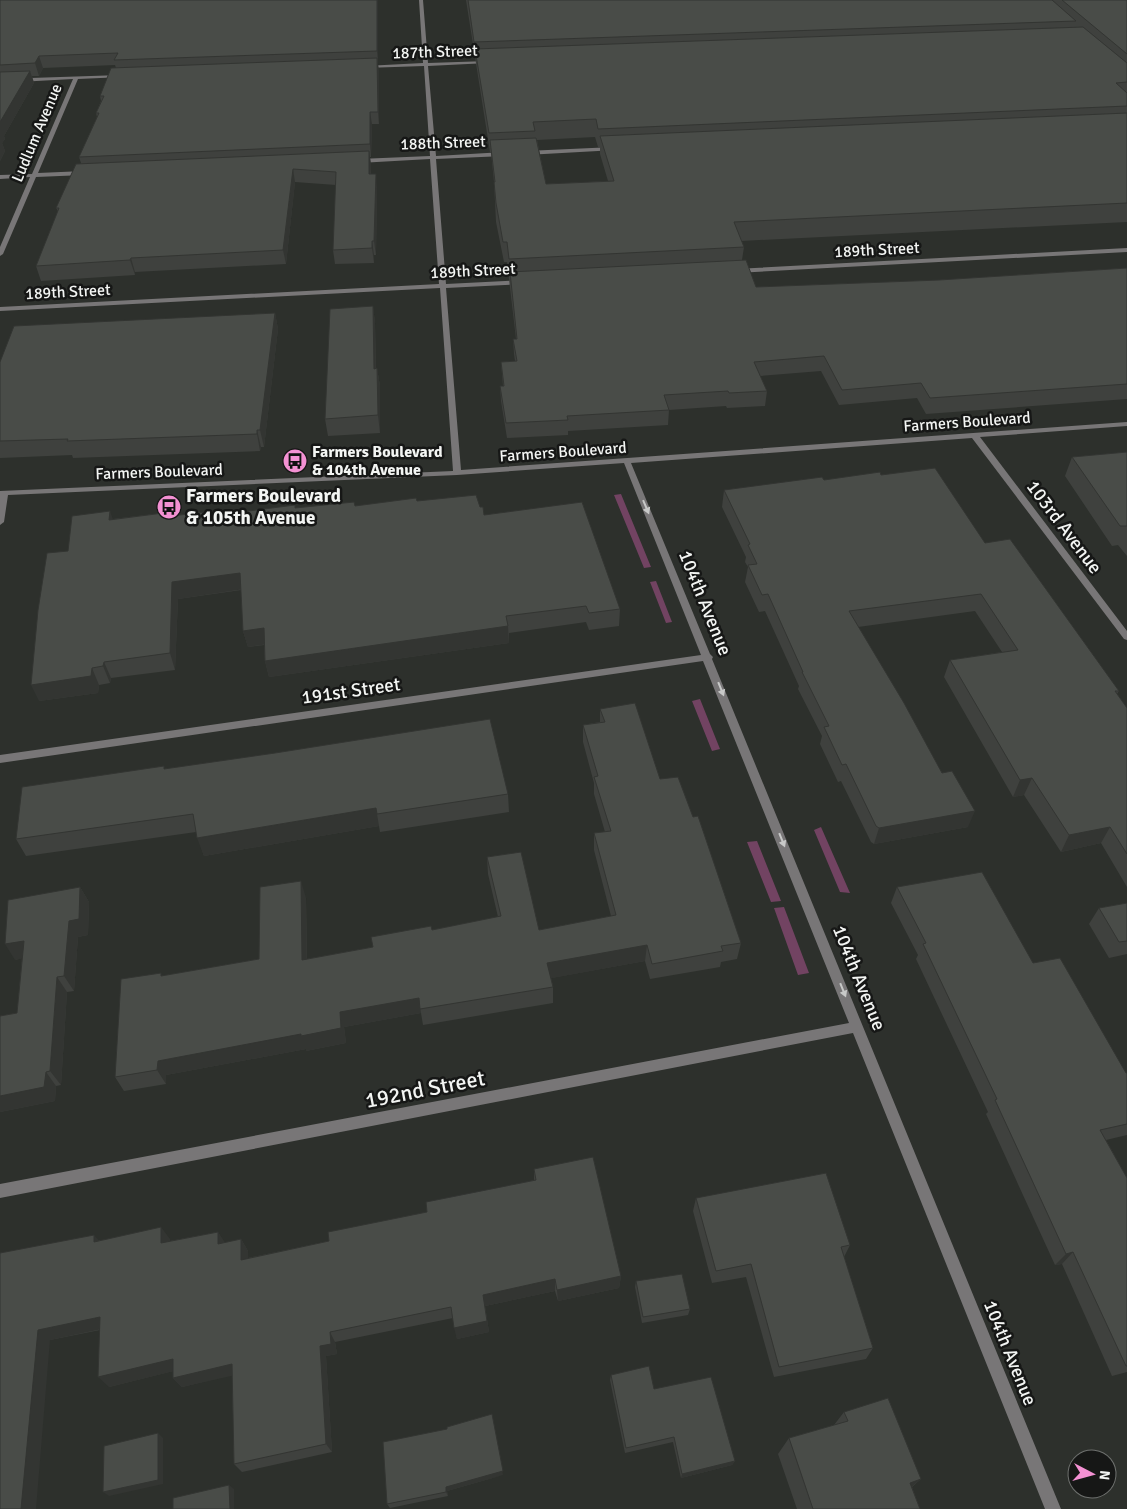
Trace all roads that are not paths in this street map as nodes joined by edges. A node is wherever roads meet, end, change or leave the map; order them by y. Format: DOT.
graph roads {
  1 [pos="421,0"];
  2 [pos="499,62"];
  3 [pos="426,64"];
  4 [pos="360,67"];
  5 [pos="125,76"];
  6 [pos="76,78"];
  7 [pos="0,81"];
  8 [pos="623,149"];
  9 [pos="433,157"];
  10 [pos="349,161"];
  11 [pos="93,172"];
  12 [pos="34,175"];
  13 [pos="0,176"];
  14 [pos="1127,250"];
  15 [pos="0,254"];
  16 [pos="729,271"];
  17 [pos="530,282"];
  18 [pos="443,286"];
  19 [pos="0,309"];
  20 [pos="1127,424"];
  21 [pos="975,436"];
  22 [pos="627,462"];
  23 [pos="457,473"];
  24 [pos="2,493"];
  25 [pos="0,522"];
  26 [pos="1127,638"];
  27 [pos="708,657"];
  28 [pos="0,759"];
  29 [pos="858,1027"];
  30 [pos="0,1191"];
  31 [pos="1053,1509"];
  1 -- 3 [label="street"];
  2 -- 3 [label="street, 187th Street"];
  3 -- 4 [label="street, 187th Street"];
  3 -- 9 [label="street"];
  5 -- 6 [label="street"];
  6 -- 7 [label="street"];
  6 -- 12 [label="street, Ludlum Avenue"];
  8 -- 9 [label="street, 188th Street"];
  9 -- 10 [label="street, 188th Street"];
  9 -- 18 [label="street"];
  11 -- 12 [label="street"];
  12 -- 13 [label="street"];
  12 -- 15 [label="street, Ludlum Avenue"];
  14 -- 16 [label="street, 189th Street"];
  17 -- 18 [label="street, 189th Street"];
  18 -- 19 [label="street, 189th Street"];
  18 -- 23 [label="street"];
  20 -- 21 [label="street, Farmers Boulevard"];
  21 -- 22 [label="street, Farmers Boulevard"];
  21 -- 26 [label="street, 103rd Avenue"];
  22 -- 23 [label="street, Farmers Boulevard"];
  22 -- 27 [label="street, 104th Avenue, one-way"];
  23 -- 24 [label="street, Farmers Boulevard"];
  24 -- 25 [label="street"];
  27 -- 28 [label="street, 191st Street"];
  27 -- 29 [label="street, 104th Avenue, one-way"];
  29 -- 30 [label="street, 192nd Street"];
  29 -- 31 [label="street, 104th Avenue"];
}
